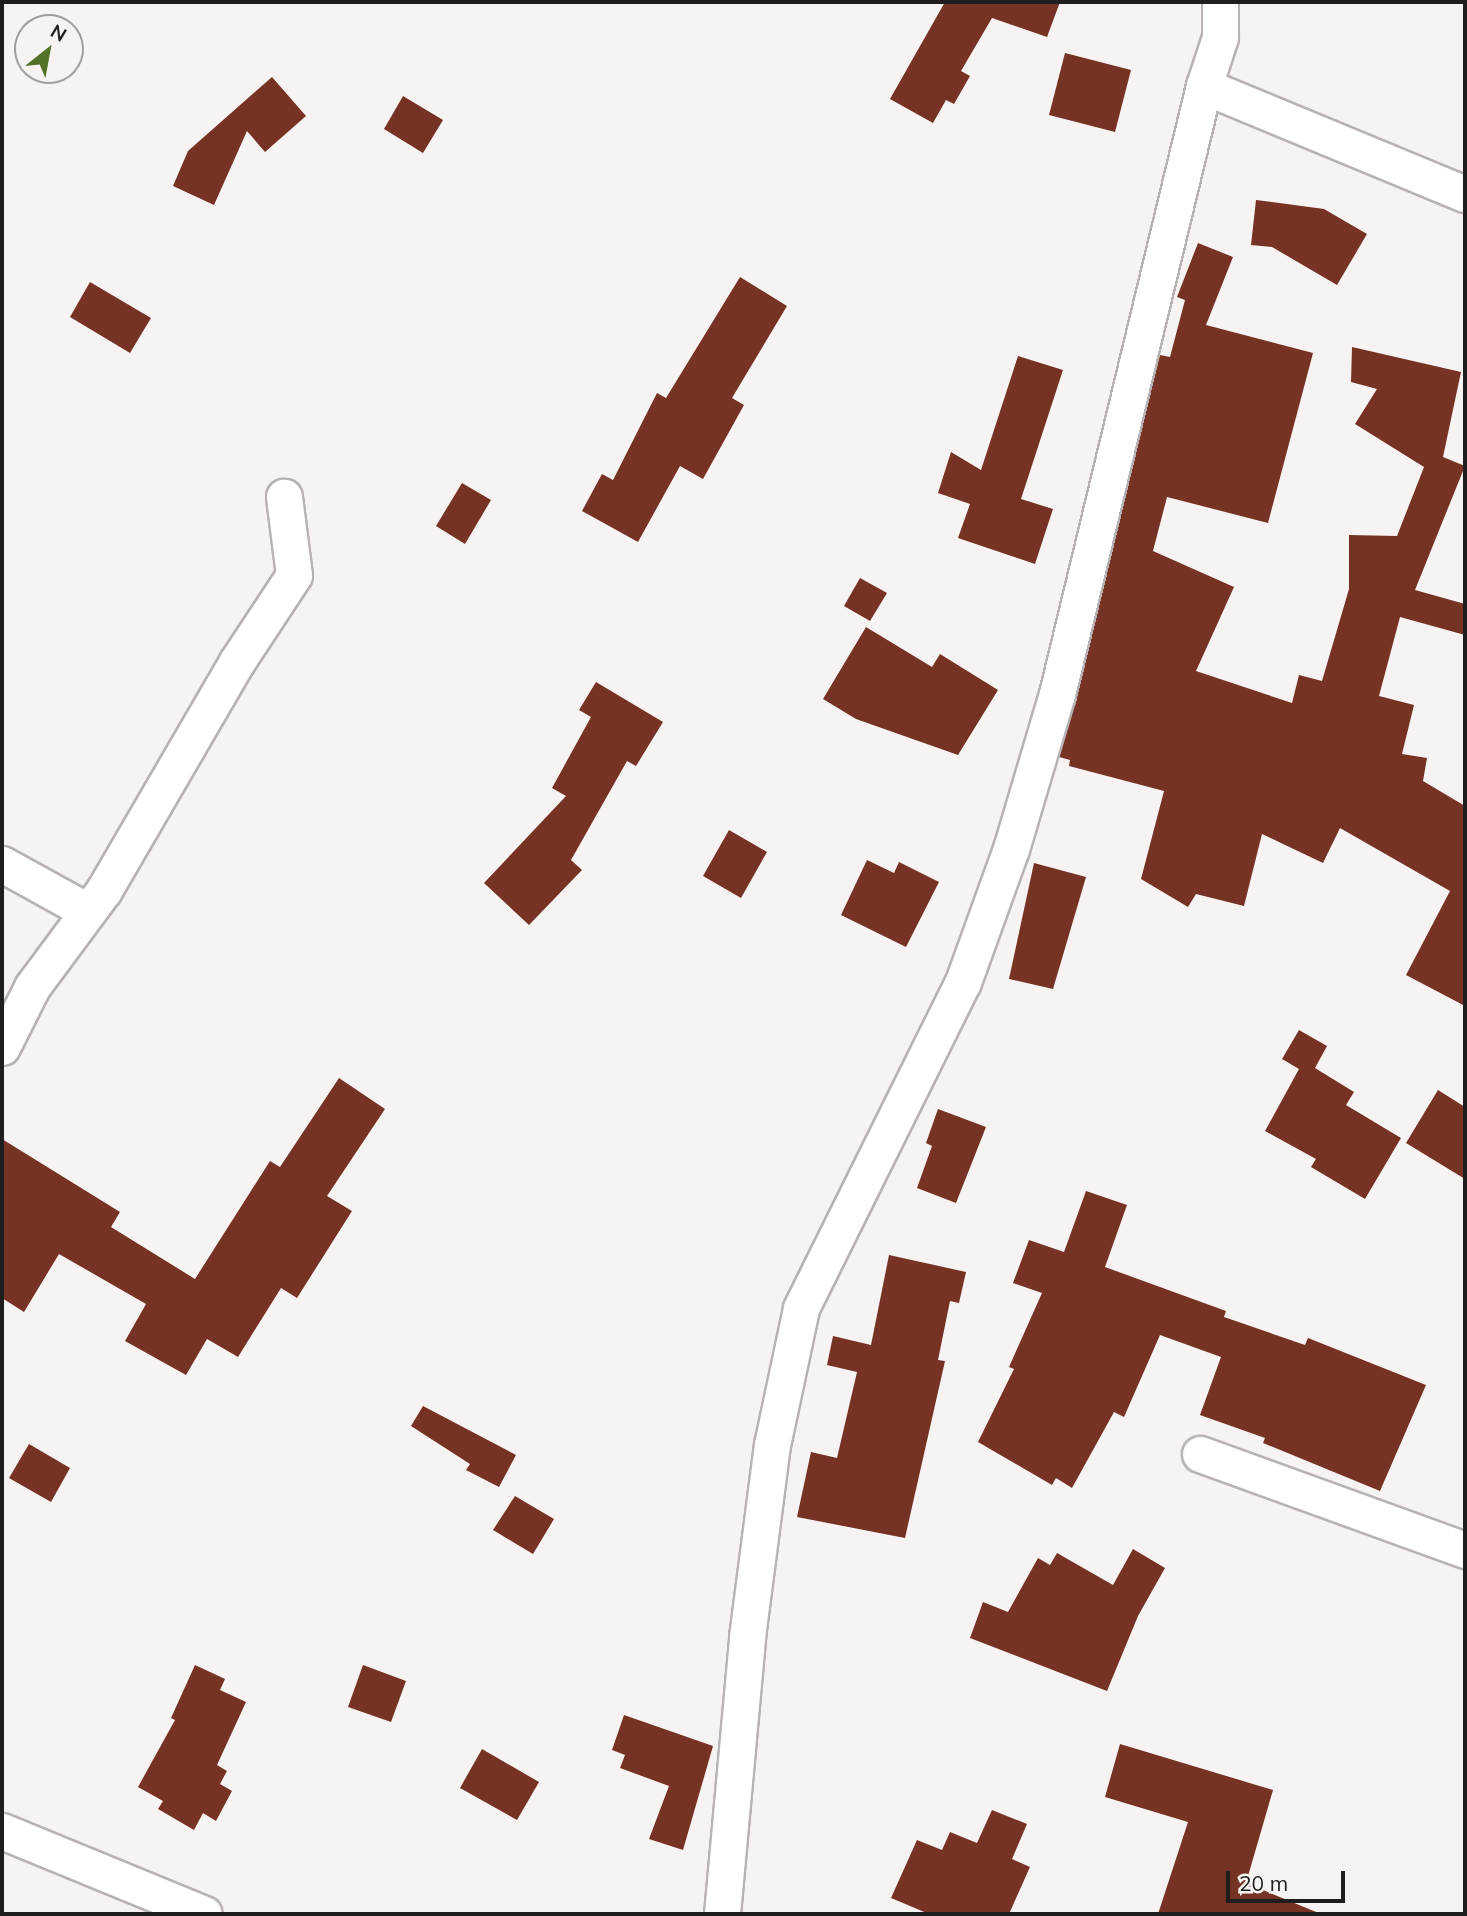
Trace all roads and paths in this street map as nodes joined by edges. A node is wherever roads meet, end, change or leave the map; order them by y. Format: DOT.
graph roads {
  1 [pos="1220,2"];
  2 [pos="1204,86"];
  3 [pos="1465,194"];
  4 [pos="285,497"];
  5 [pos="2,864"];
  6 [pos="87,911"];
  7 [pos="2,1047"];
  8 [pos="1199,1454"];
  9 [pos="1465,1550"];
  10 [pos="2,1831"];
  11 [pos="204,1914"];
  12 [pos="722,1914"];
  1 -- 2 [label="street"];
  2 -- 3 [label="street"];
  2 -- 12 [label="street"];
  4 -- 6 [label="street"];
  5 -- 6 [label="street"];
  6 -- 7 [label="street"];
  8 -- 9 [label="street"];
  10 -- 11 [label="street"];
}
